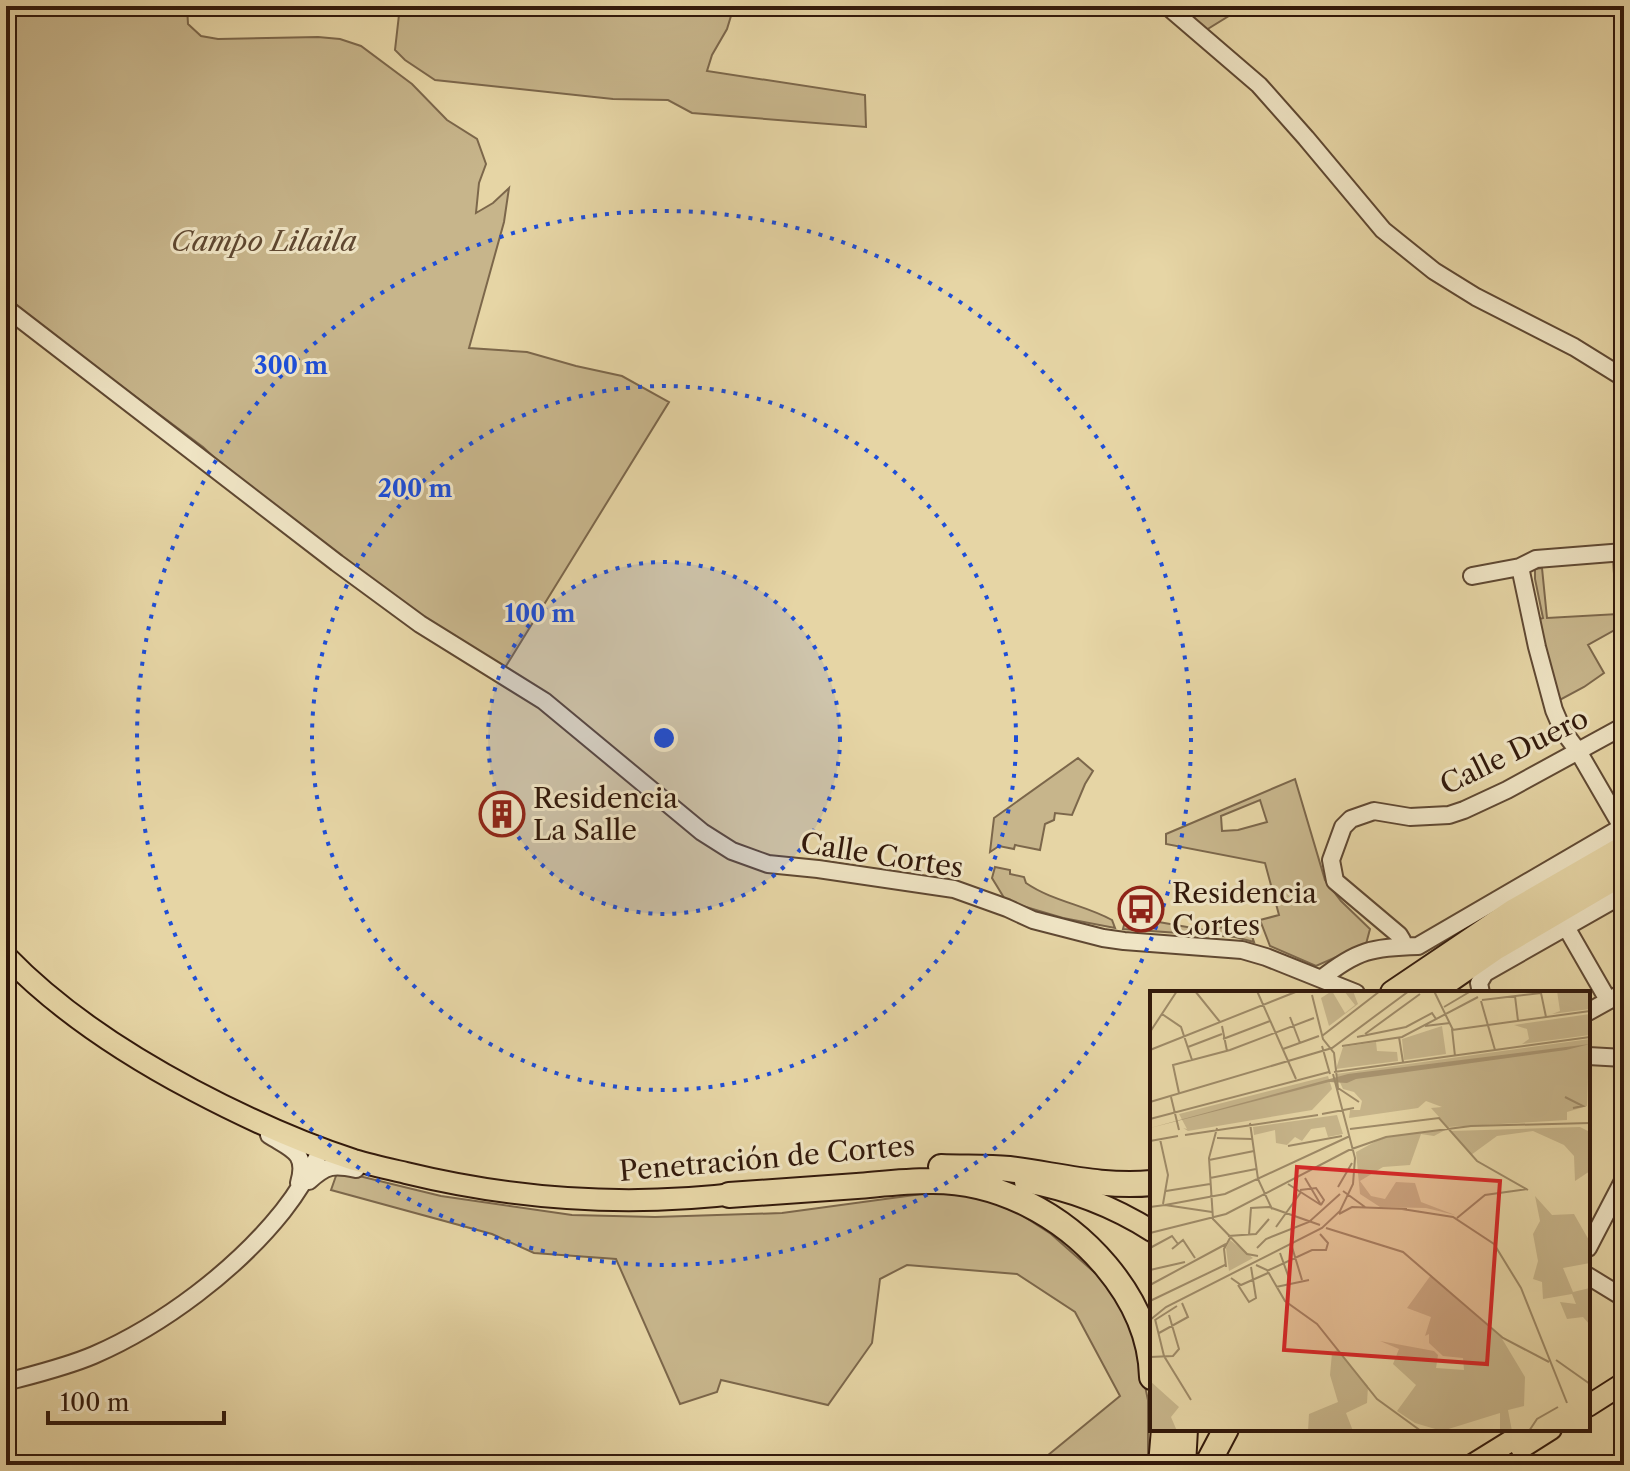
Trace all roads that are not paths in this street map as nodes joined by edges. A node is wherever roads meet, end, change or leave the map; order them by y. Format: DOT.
graph roads {
  1 [pos="1167,6"];
  2 [pos="6,308"];
  3 [pos="1624,378"];
  4 [pos="1623,552"];
  5 [pos="1520,567"];
  6 [pos="1472,576"];
  7 [pos="1624,595"];
  8 [pos="1624,726"];
  9 [pos="1578,751"];
  10 [pos="1623,834"];
  11 [pos="1624,872"];
  12 [pos="1624,894"];
  13 [pos="1566,927"];
  14 [pos="1403,946"];
  15 [pos="6,956"];
  16 [pos="1321,979"];
  17 [pos="1372,991"];
  18 [pos="1377,991"];
  19 [pos="1433,991"];
  20 [pos="1481,991"];
  21 [pos="1624,992"];
  22 [pos="1608,1000"];
  23 [pos="1590,1011"];
  24 [pos="1590,1056"];
  25 [pos="1624,1058"];
  26 [pos="224,1106"];
  27 [pos="322,1148"];
  28 [pos="1624,1179"];
  29 [pos="439,1181"];
  30 [pos="1150,1183"];
  31 [pos="296,1193"];
  32 [pos="729,1195"];
  33 [pos="1150,1230"];
  34 [pos="1590,1244"];
  35 [pos="1592,1283"];
  36 [pos="1624,1298"];
  37 [pos="1150,1357"];
  38 [pos="1624,1369"];
  39 [pos="6,1382"];
  40 [pos="1624,1383"];
  41 [pos="1590,1391"];
  42 [pos="1590,1405"];
  43 [pos="1153,1431"];
  44 [pos="1164,1431"];
  45 [pos="1185,1431"];
  46 [pos="1225,1431"];
  47 [pos="1527,1431"];
  48 [pos="1548,1431"];
  49 [pos="1152,1465"];
  50 [pos="1161,1465"];
  51 [pos="1183,1465"];
  52 [pos="1207,1465"];
  53 [pos="1472,1465"];
  54 [pos="1494,1465"];
  1 -- 3 [label="street"];
  2 -- 16 [label="street, Calle Cortes"];
  4 -- 5 [label="street"];
  4 -- 7 [label="street"];
  5 -- 6 [label="street"];
  5 -- 9 [label="street"];
  8 -- 9 [label="street, Calle Duero"];
  9 -- 10 [label="street"];
  9 -- 14 [label="street, Calle Duero"];
  10 -- 14 [label="street"];
  10 -- 18 [label="highway"];
  11 -- 19 [label="highway"];
  12 -- 13 [label="street"];
  13 -- 20 [label="street"];
  13 -- 22 [label="street"];
  14 -- 16 [label="street"];
  15 -- 26 [label="main road, Penetración de Cortes"];
  16 -- 17 [label="street, Calle Cortes"];
  21 -- 22 [label="street"];
  22 -- 23 [label="street"];
  24 -- 25 [label="street"];
  26 -- 27 [label="main road, Penetración de Cortes"];
  26 -- 31 [label="street"];
  27 -- 29 [label="main road, Penetración de Cortes"];
  27 -- 31 [label="street"];
  28 -- 34 [label="street"];
  29 -- 31 [label="street"];
  29 -- 32 [label="main road, Penetración de Cortes"];
  30 -- 32 [label="highway"];
  31 -- 39 [label="street"];
  32 -- 33 [label="main road, Penetración de Cortes"];
  32 -- 37 [label="highway"];
  35 -- 36 [label="street"];
  38 -- 41 [label="main road"];
  40 -- 42 [label="main road"];
  43 -- 49 [label="highway"];
  44 -- 50 [label="highway"];
  45 -- 51 [label="highway"];
  46 -- 52 [label="highway"];
  47 -- 53 [label="main road"];
  48 -- 54 [label="main road"];
}
